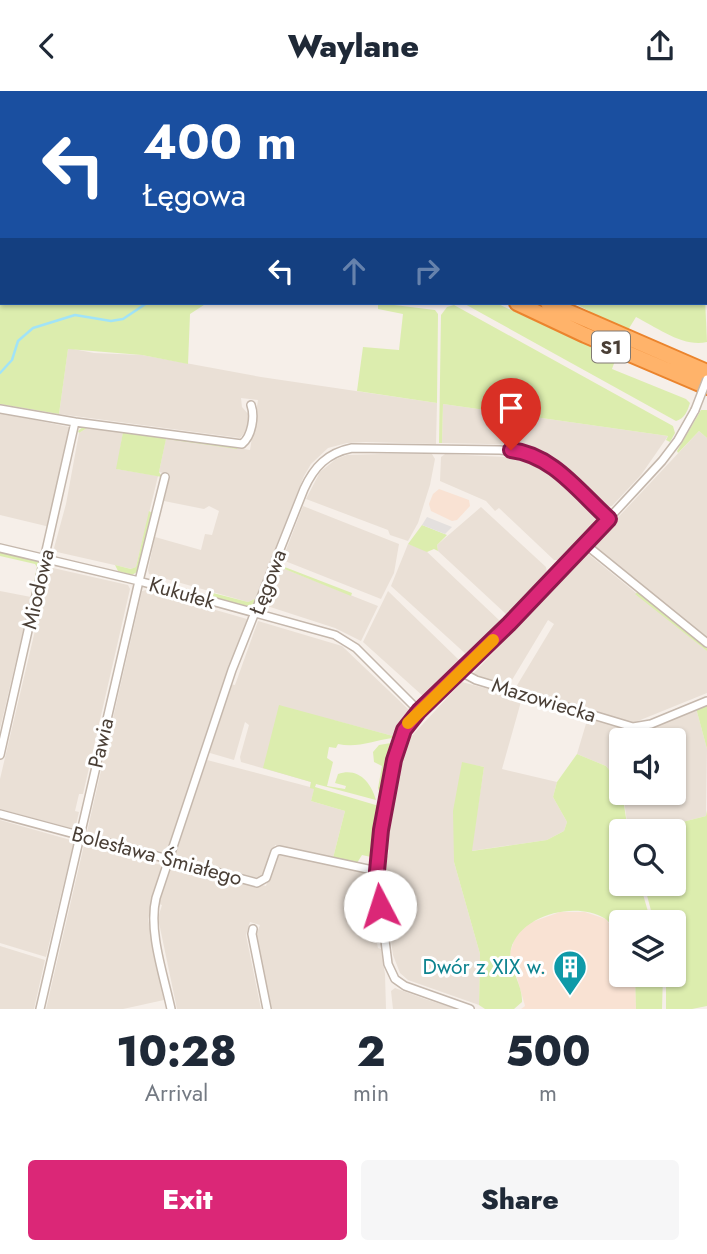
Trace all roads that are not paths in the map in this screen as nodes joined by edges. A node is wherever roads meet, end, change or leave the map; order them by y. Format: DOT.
graph roads {
  1 [pos="521,305"];
  2 [pos="553,305"];
  3 [pos="707,372"];
  4 [pos="707,379"];
  5 [pos="707,387"];
  6 [pos="251,405"];
  7 [pos="0,409"];
  8 [pos="75,422"];
  9 [pos="165,477"];
  10 [pos="609,519"];
  11 [pos="585,544"];
  12 [pos="0,548"];
  13 [pos="46,557"];
  14 [pos="139,581"];
  15 [pos="256,613"];
  16 [pos="707,643"];
  17 [pos="461,671"];
  18 [pos="707,701"];
  19 [pos="419,711"];
  20 [pos="0,755"];
  21 [pos="0,814"];
  22 [pos="79,836"];
  23 [pos="169,860"];
  24 [pos="377,871"];
  25 [pos="253,929"];
  26 [pos="40,1009"];
  27 [pos="172,1009"];
  28 [pos="267,1009"];
  29 [pos="470,1009"];
  1 -- 5 [label="highway, S1"];
  2 -- 3 [label="highway, S1"];
  4 -- 10 [label="street, bridge"];
  6 -- 8 [label="street"];
  7 -- 8 [label="street"];
  8 -- 13 [label="street, Miodowa"];
  9 -- 14 [label="street, Pawia"];
  10 -- 11 [label="street"];
  10 -- 15 [label="street, Łęgowa"];
  11 -- 16 [label="street"];
  11 -- 17 [label="street"];
  12 -- 13 [label="street, Kukułek"];
  13 -- 14 [label="street, Kukułek"];
  13 -- 20 [label="street, Miodowa"];
  14 -- 15 [label="street, Kukułek"];
  14 -- 22 [label="street, Pawia"];
  15 -- 19 [label="street, Kukułek"];
  15 -- 23 [label="street, Łęgowa"];
  17 -- 18 [label="street, Mazowiecka"];
  17 -- 19 [label="street"];
  19 -- 24 [label="street"];
  21 -- 22 [label="street, Bolesława Śmiałego"];
  22 -- 23 [label="street, Bolesława Śmiałego"];
  22 -- 26 [label="street, Pawia"];
  23 -- 24 [label="street, Bolesława Śmiałego"];
  23 -- 27 [label="street, Łęgowa"];
  24 -- 29 [label="street"];
  25 -- 28 [label="street"];
}
